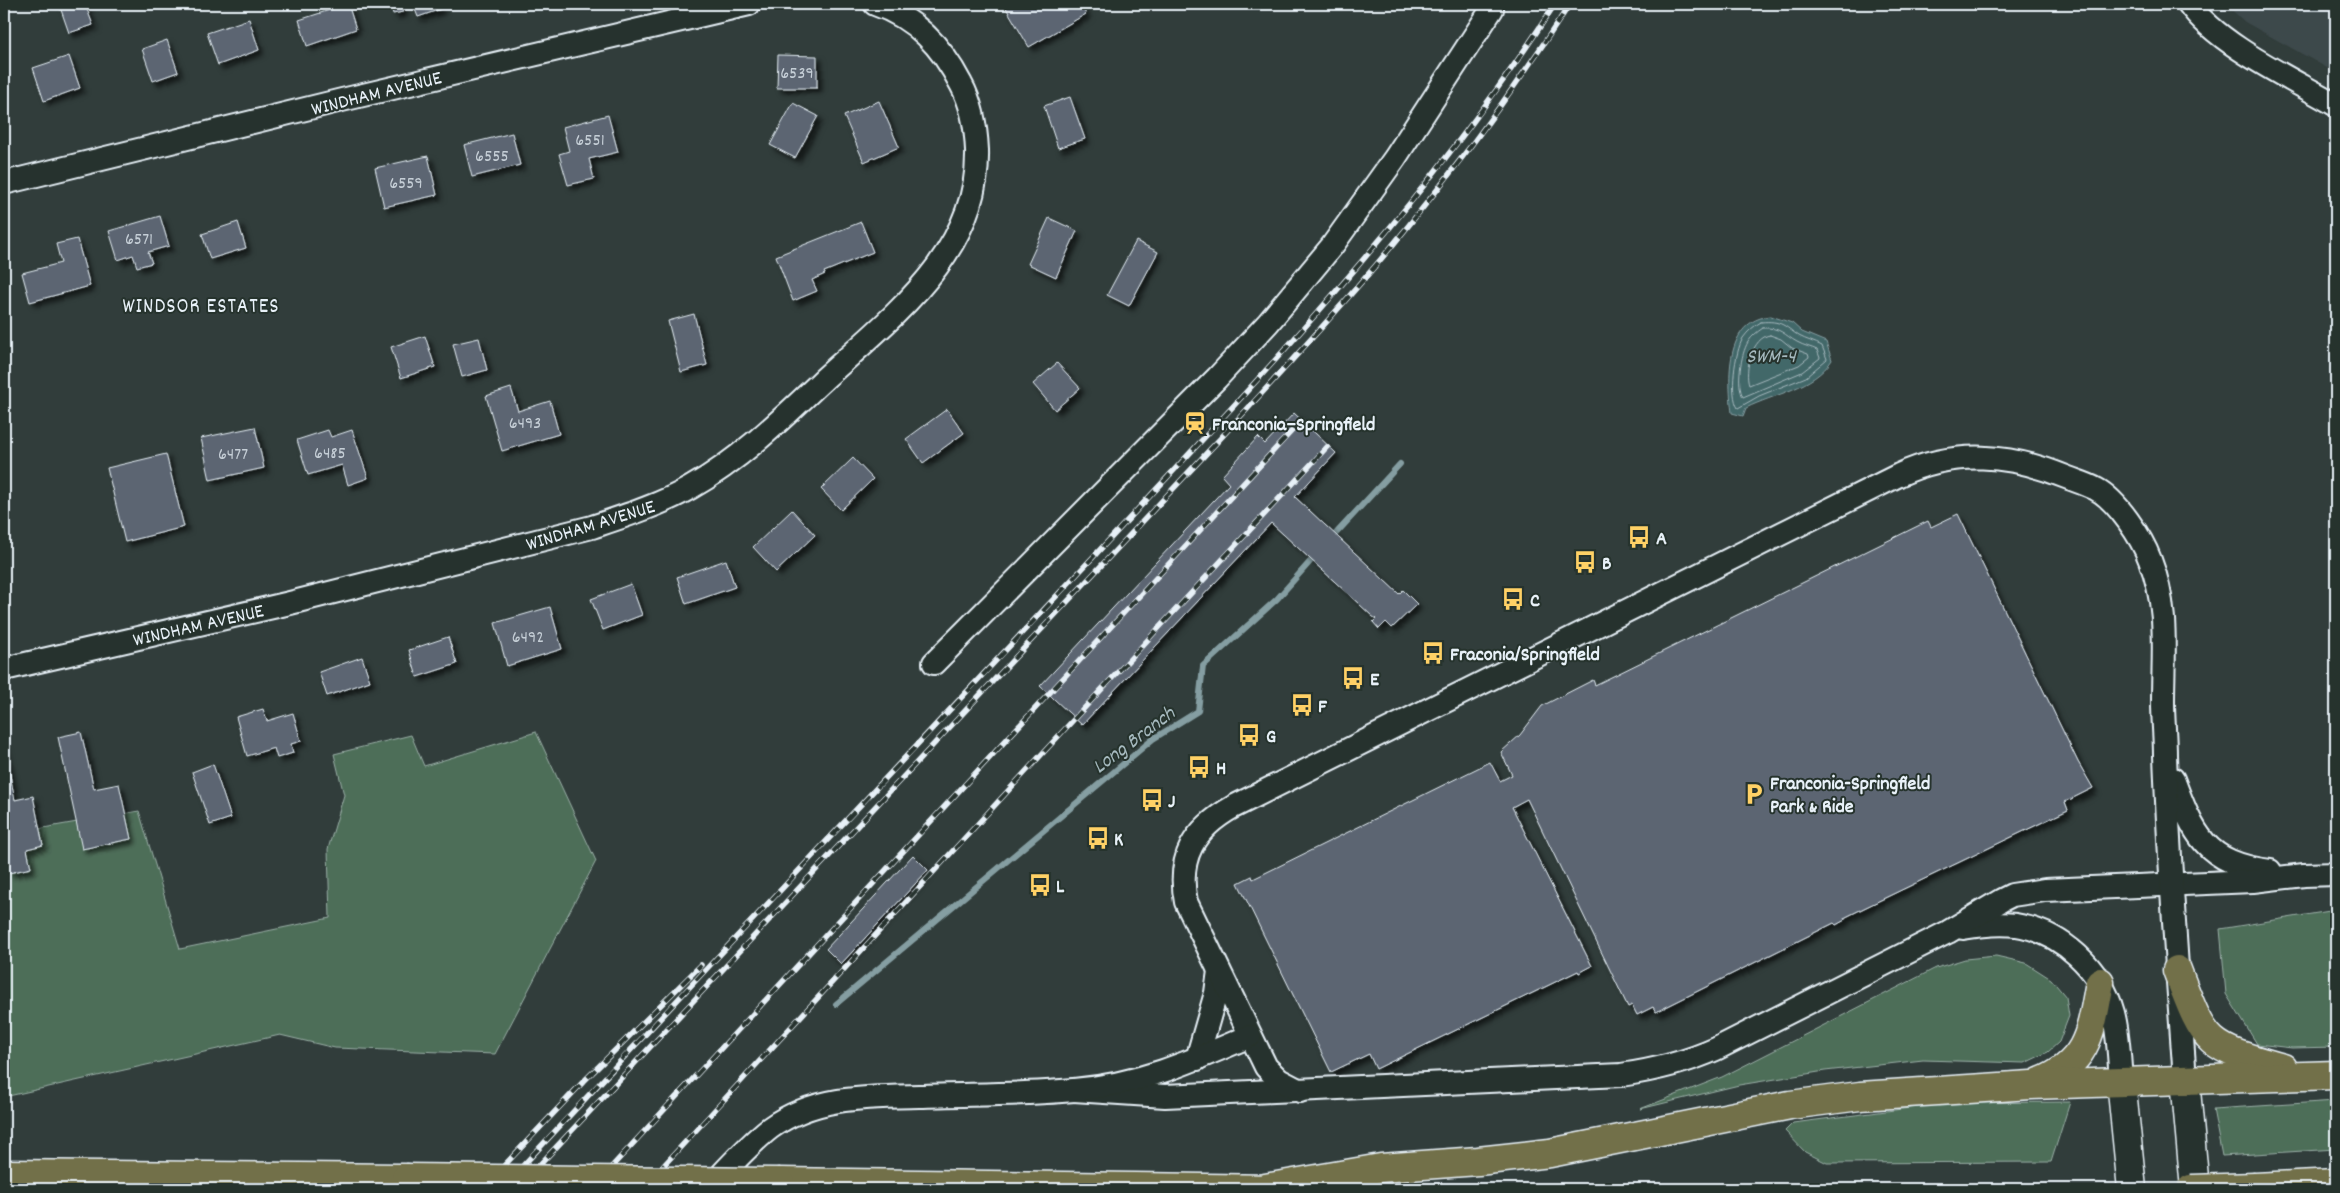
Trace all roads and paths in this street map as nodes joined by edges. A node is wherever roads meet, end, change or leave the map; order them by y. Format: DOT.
graph roads {
  1 [pos="749,4"];
  2 [pos="875,4"];
  3 [pos="2189,4"];
  4 [pos="1492,9"];
  5 [pos="2336,105"];
  6 [pos="4,183"];
  7 [pos="934,663"];
  8 [pos="4,669"];
  9 [pos="2165,759"];
  10 [pos="2336,874"];
  11 [pos="2304,875"];
  12 [pos="2172,884"];
  13 [pos="1948,932"];
  14 [pos="2177,970"];
  15 [pos="1219,971"];
  16 [pos="2100,982"];
  17 [pos="1250,1036"];
  18 [pos="1197,1058"];
  19 [pos="2325,1076"];
  20 [pos="2185,1079"];
  21 [pos="2121,1081"];
  22 [pos="2031,1085"];
  23 [pos="1074,1090"];
  24 [pos="1300,1091"];
  25 [pos="4,1174"];
  26 [pos="2336,1183"];
  27 [pos="1265,1188"];
  28 [pos="708,1189"];
  29 [pos="1338,1189"];
  30 [pos="2132,1189"];
  31 [pos="2191,1189"];
  32 [pos="2195,1189"];
  1 -- 6 [label="street, WINDHAM AVENUE"];
  2 -- 8 [label="street, WINDHAM AVENUE"];
  3 -- 5 [label="street"];
  4 -- 7 [label="street"];
  9 -- 11 [label="street"];
  9 -- 12 [label="street"];
  9 -- 15 [label="street"];
  10 -- 11 [label="street"];
  11 -- 12 [label="street"];
  12 -- 13 [label="street"];
  12 -- 14 [label="street"];
  13 -- 16 [label="street"];
  13 -- 24 [label="street"];
  14 -- 19 [label="main road"];
  14 -- 20 [label="street"];
  15 -- 17 [label="street"];
  15 -- 18 [label="street"];
  16 -- 21 [label="street"];
  16 -- 22 [label="main road"];
  17 -- 18 [label="street"];
  17 -- 24 [label="street"];
  18 -- 23 [label="street"];
  19 -- 20 [label="main road"];
  20 -- 21 [label="main road"];
  20 -- 32 [label="main road"];
  21 -- 22 [label="main road"];
  21 -- 30 [label="main road"];
  22 -- 27 [label="main road"];
  23 -- 24 [label="street"];
  23 -- 28 [label="street"];
  25 -- 27 [label="main road, bridge"];
  26 -- 31 [label="main road, bridge"];
  27 -- 29 [label="main road"];
}
